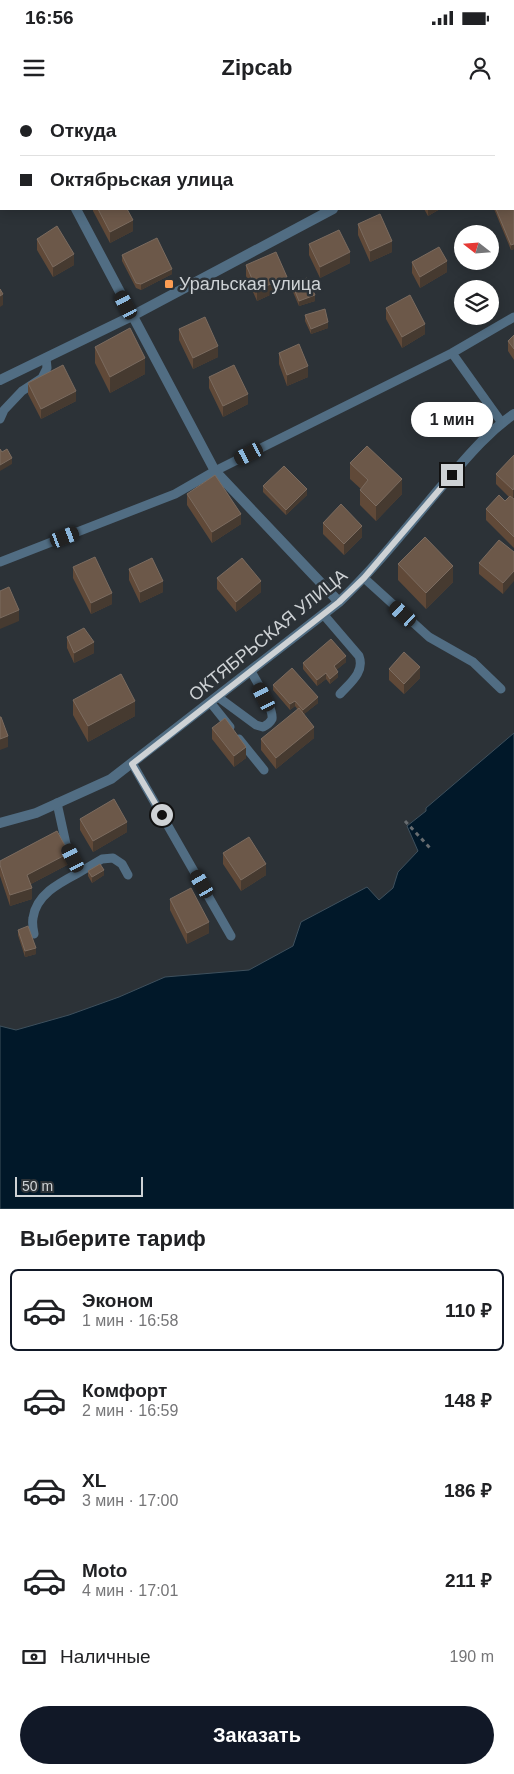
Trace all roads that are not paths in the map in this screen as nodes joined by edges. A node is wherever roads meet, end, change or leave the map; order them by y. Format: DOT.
graph roads {
  1 [pos="77,210"];
  2 [pos="331,210"];
  3 [pos="132,316"];
  4 [pos="514,317"];
  5 [pos="452,353"];
  6 [pos="46,358"];
  7 [pos="0,380"];
  8 [pos="514,414"];
  9 [pos="0,418"];
  10 [pos="502,422"];
  11 [pos="216,472"];
  12 [pos="0,562"];
  13 [pos="364,578"];
  14 [pos="339,602"];
  15 [pos="324,614"];
  16 [pos="251,671"];
  17 [pos="501,689"];
  18 [pos="340,694"];
  19 [pos="214,700"];
  20 [pos="132,764"];
  21 [pos="264,770"];
  22 [pos="58,803"];
  23 [pos="0,823"];
  24 [pos="80,872"];
  25 [pos="128,875"];
  26 [pos="34,934"];
  27 [pos="231,936"];
  1 -- 3 [label="street"];
  2 -- 3 [label="street"];
  3 -- 6 [label="street"];
  3 -- 11 [label="street"];
  4 -- 5 [label="lane"];
  5 -- 10 [label="lane"];
  5 -- 11 [label="lane"];
  6 -- 7 [label="street"];
  6 -- 9 [label="lane"];
  8 -- 10 [label="street, ОКТЯБРЬСКАЯ УЛИЦА"];
  10 -- 13 [label="street, ОКТЯБРЬСКАЯ УЛИЦА"];
  11 -- 12 [label="lane"];
  11 -- 14 [label="street"];
  13 -- 14 [label="street, ОКТЯБРЬСКАЯ УЛИЦА"];
  13 -- 17 [label="lane"];
  14 -- 15 [label="street, ОКТЯБРЬСКАЯ УЛИЦА"];
  15 -- 16 [label="street, ОКТЯБРЬСКАЯ УЛИЦА"];
  15 -- 18 [label="lane"];
  16 -- 19 [label="street, ОКТЯБРЬСКАЯ УЛИЦА"];
  16 -- 19 [label="lane"];
  19 -- 20 [label="street, ОКТЯБРЬСКАЯ УЛИЦА"];
  19 -- 21 [label="lane"];
  20 -- 22 [label="street, ОКТЯБРЬСКАЯ УЛИЦА"];
  20 -- 27 [label="lane"];
  22 -- 23 [label="street, ОКТЯБРЬСКАЯ УЛИЦА"];
  22 -- 24 [label="lane"];
  24 -- 25 [label="lane"];
  24 -- 26 [label="lane"];
}
